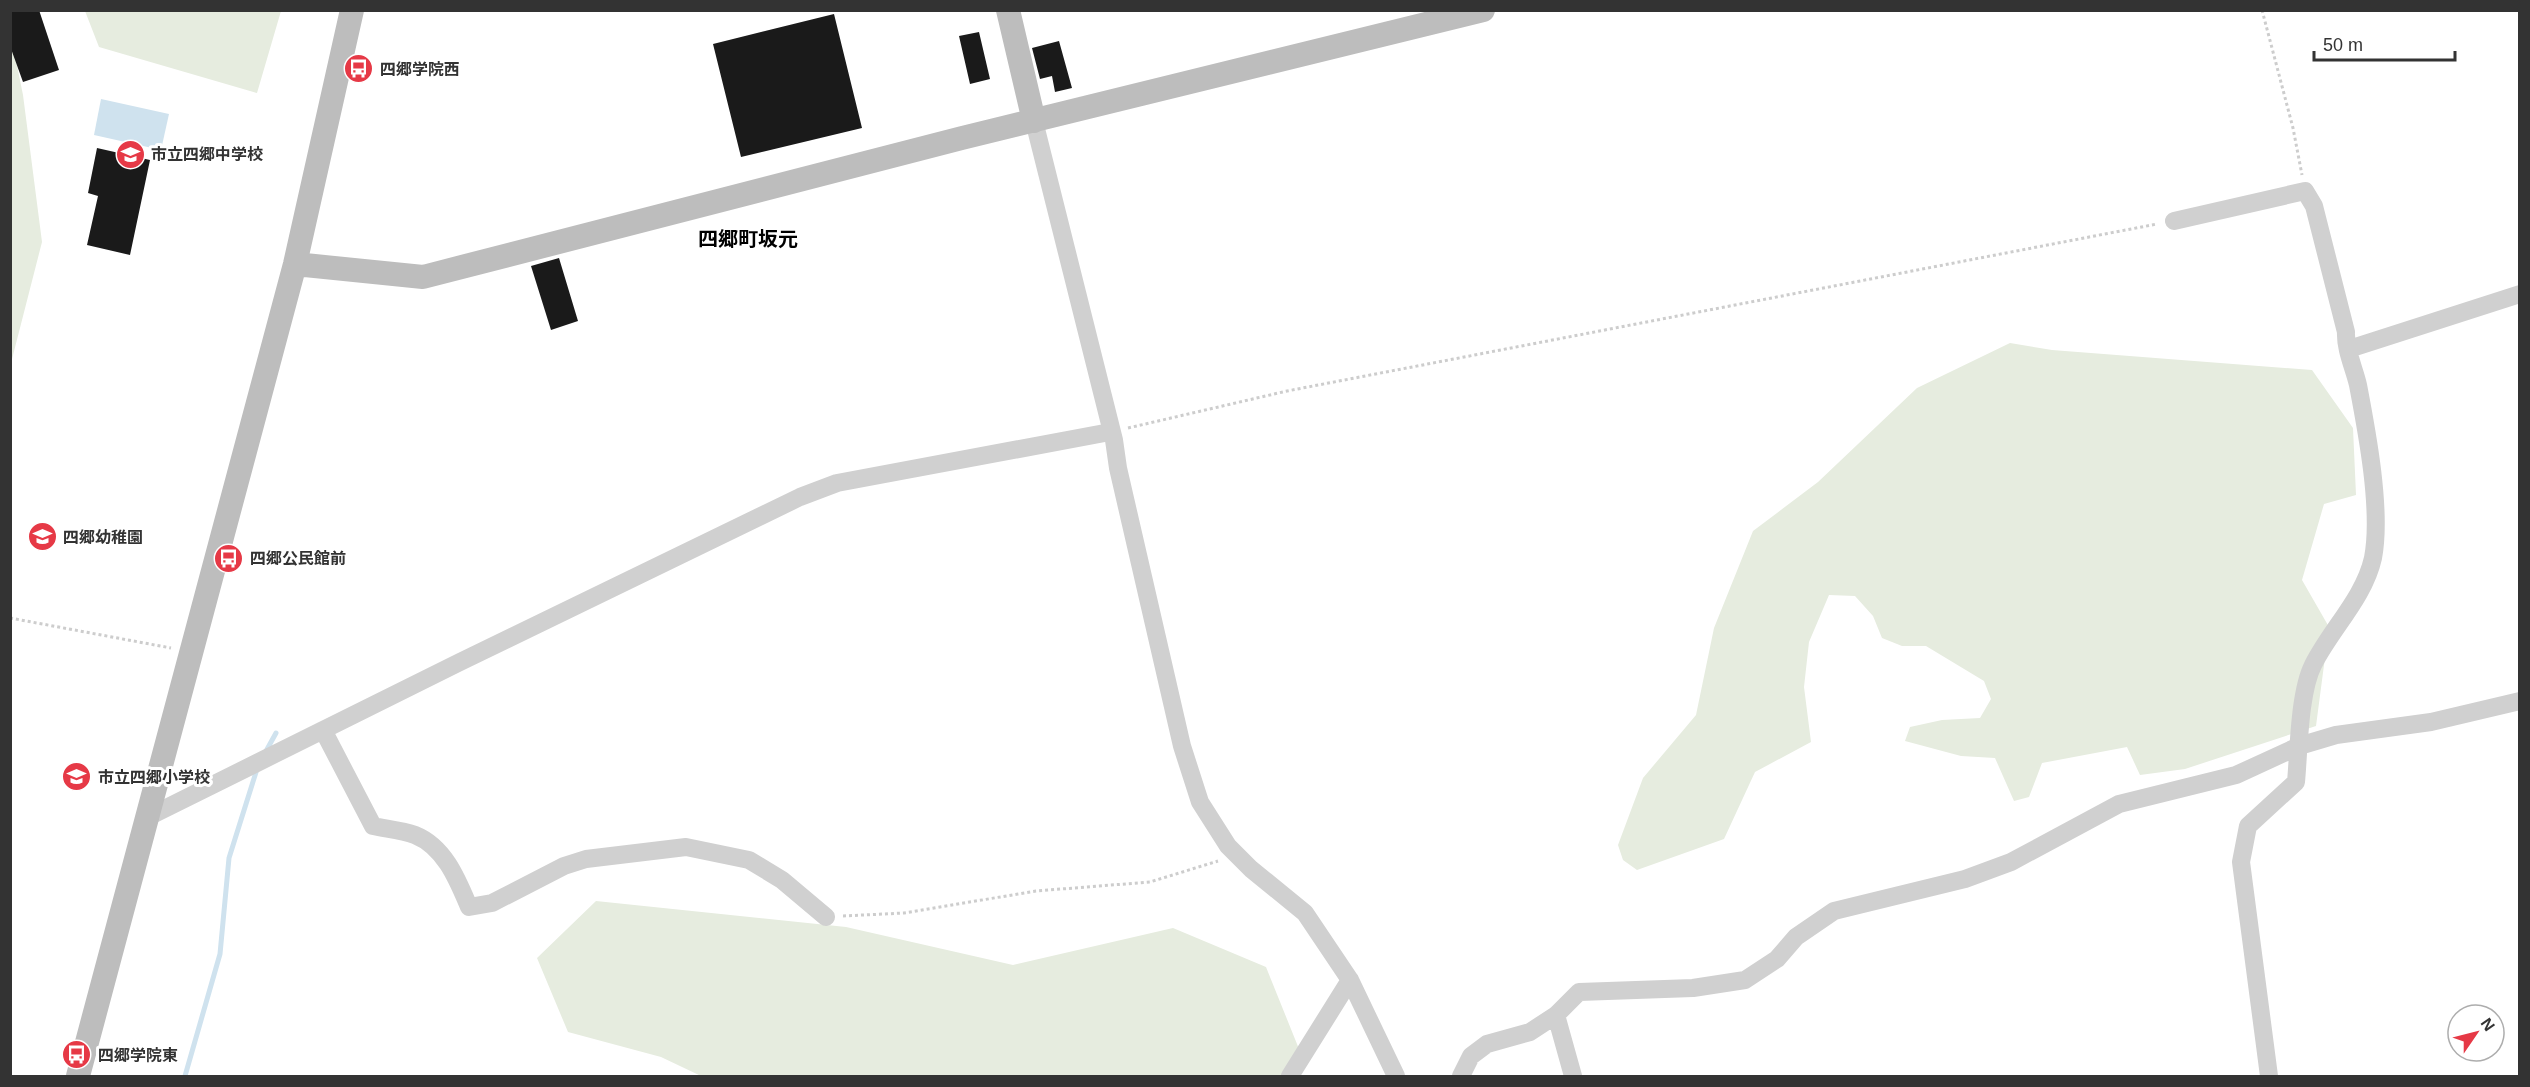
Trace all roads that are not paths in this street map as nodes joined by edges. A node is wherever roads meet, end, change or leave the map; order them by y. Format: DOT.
graph roads {
  1 [pos="352,10"];
  2 [pos="1008,10"];
  3 [pos="1483,10"];
  4 [pos="1034,121"];
  5 [pos="2174,221"];
  6 [pos="295,264"];
  7 [pos="2520,294"];
  8 [pos="2349,349"];
  9 [pos="1110,432"];
  10 [pos="2520,701"];
  11 [pos="323,730"];
  12 [pos="2299,746"];
  13 [pos="148,817"];
  14 [pos="826,918"];
  15 [pos="1350,980"];
  16 [pos="1556,1015"];
  17 [pos="78,1077"];
  18 [pos="1290,1077"];
  19 [pos="1396,1077"];
  20 [pos="1461,1077"];
  21 [pos="1573,1077"];
  22 [pos="2269,1077"];
  1 -- 6 [label="street"];
  2 -- 4 [label="street"];
  3 -- 4 [label="street"];
  4 -- 6 [label="street"];
  4 -- 9 [label="street"];
  5 -- 8 [label="street"];
  6 -- 13 [label="street"];
  7 -- 8 [label="street"];
  8 -- 12 [label="street"];
  9 -- 11 [label="street"];
  9 -- 15 [label="street"];
  10 -- 12 [label="street"];
  11 -- 13 [label="street"];
  11 -- 14 [label="street"];
  12 -- 16 [label="street"];
  12 -- 22 [label="street"];
  13 -- 17 [label="street"];
  15 -- 18 [label="street"];
  15 -- 19 [label="street"];
  16 -- 20 [label="street"];
  16 -- 21 [label="street"];
}
